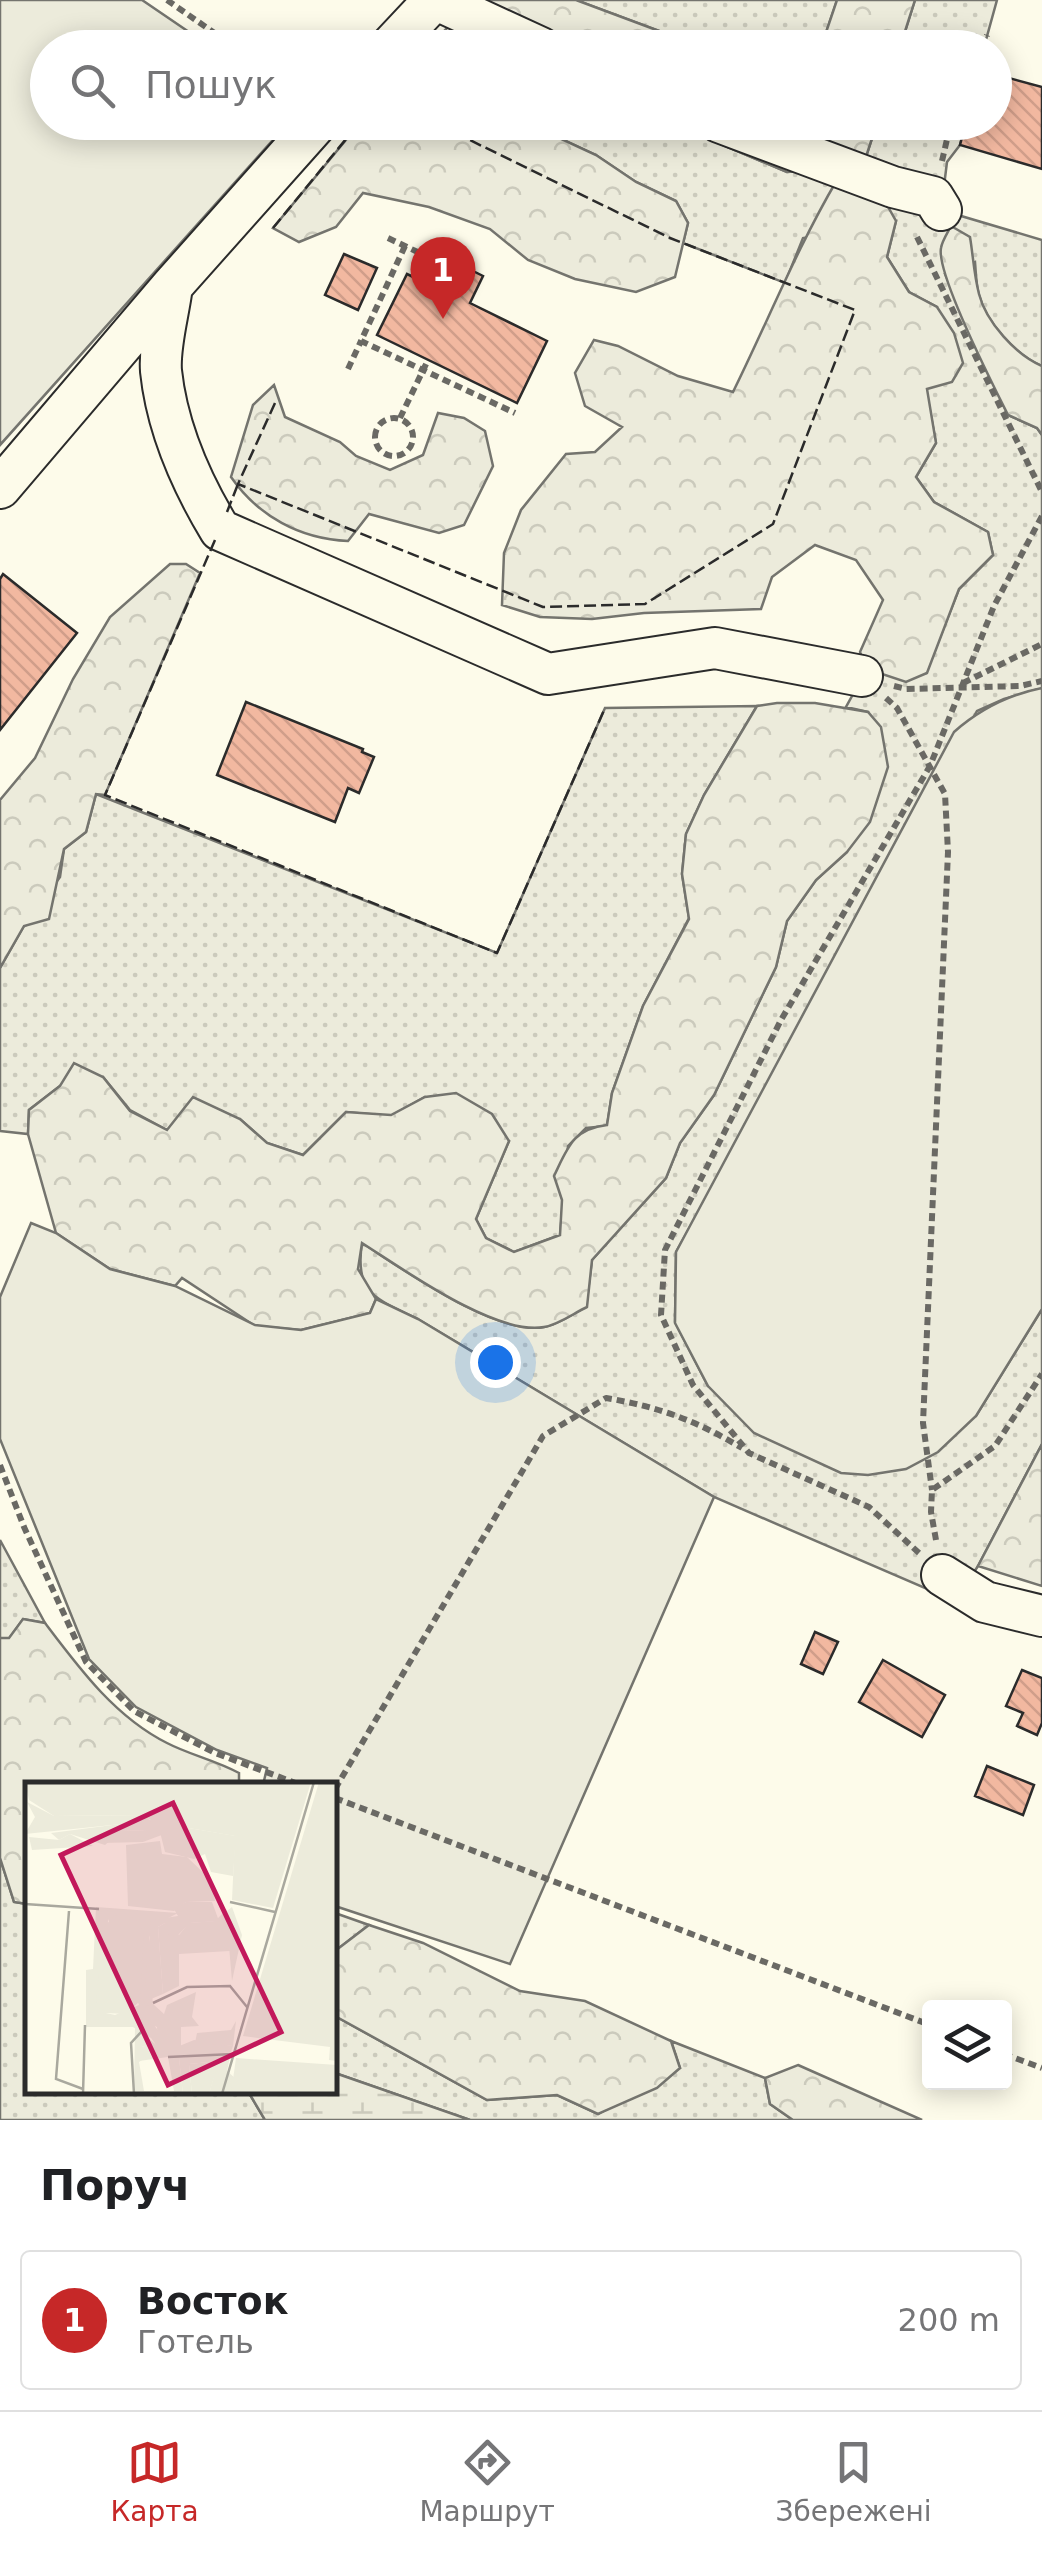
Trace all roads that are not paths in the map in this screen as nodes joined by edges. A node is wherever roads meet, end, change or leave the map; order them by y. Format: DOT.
graph roads {
  1 [pos="436,0"];
  2 [pos="407,30"];
  3 [pos="501,30"];
  4 [pos="302,140"];
  5 [pos="767,140"];
  6 [pos="941,210"];
  7 [pos="172,286"];
  8 [pos="0,488"];
  9 [pos="862,676"];
  10 [pos="942,1574"];
  11 [pos="1042,1616"];
  1 -- 2 [label="street"];
  1 -- 3 [label="street"];
  4 -- 7 [label="street"];
  5 -- 6 [label="street"];
  7 -- 8 [label="street"];
  7 -- 9 [label="street"];
  10 -- 11 [label="street"];
}
